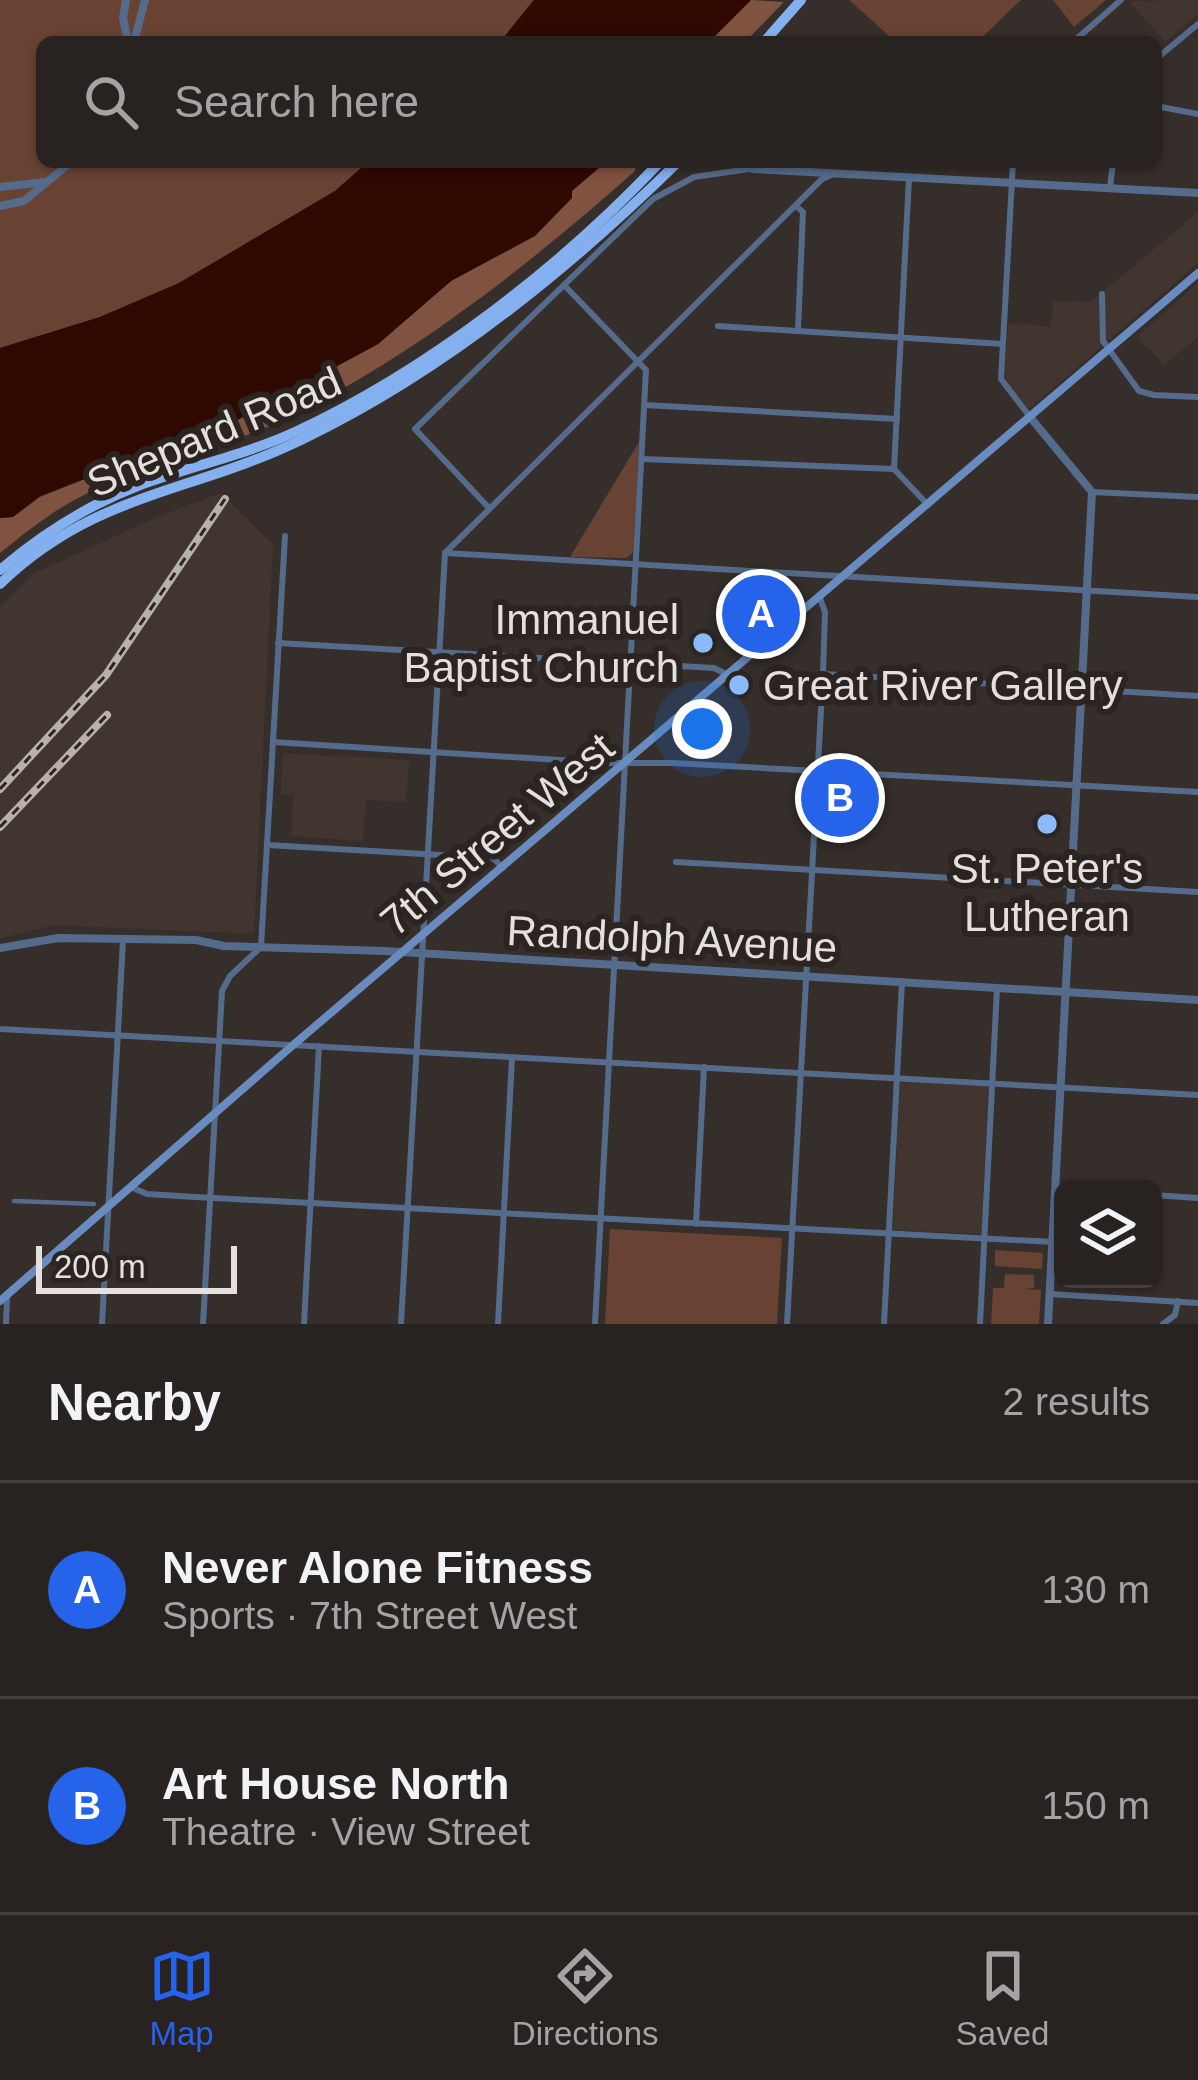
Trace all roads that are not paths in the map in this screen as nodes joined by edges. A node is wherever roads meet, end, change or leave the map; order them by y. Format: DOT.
graph roads {
  1 [pos="126,0"];
  2 [pos="145,0"];
  3 [pos="801,0"];
  4 [pos="1120,0"];
  5 [pos="1198,23"];
  6 [pos="1086,30"];
  7 [pos="129,36"];
  8 [pos="133,36"];
  9 [pos="769,36"];
  10 [pos="1080,36"];
  11 [pos="1091,36"];
  12 [pos="1162,54"];
  13 [pos="1162,107"];
  14 [pos="1198,114"];
  15 [pos="63,168"];
  16 [pos="669,168"];
  17 [pos="670,168"];
  18 [pos="750,168"];
  19 [pos="1013,168"];
  20 [pos="1112,168"];
  21 [pos="753,169"];
  22 [pos="833,174"];
  23 [pos="909,178"];
  24 [pos="46,181"];
  25 [pos="1012,184"];
  26 [pos="0,187"];
  27 [pos="1110,188"];
  28 [pos="1198,194"];
  29 [pos="0,206"];
  30 [pos="797,207"];
  31 [pos="1198,273"];
  32 [pos="564,285"];
  33 [pos="1102,294"];
  34 [pos="718,326"];
  35 [pos="798,329"];
  36 [pos="901,336"];
  37 [pos="1003,344"];
  38 [pos="1108,352"];
  39 [pos="640,360"];
  40 [pos="1198,397"];
  41 [pos="645,405"];
  42 [pos="1030,418"];
  43 [pos="897,419"];
  44 [pos="642,459"];
  45 [pos="894,469"];
  46 [pos="1092,492"];
  47 [pos="1198,497"];
  48 [pos="928,506"];
  49 [pos="489,508"];
  50 [pos="285,536"];
  51 [pos="445,553"];
  52 [pos="635,562"];
  53 [pos="0,569"];
  54 [pos="844,577"];
  55 [pos="0,584"];
  56 [pos="1088,591"];
  57 [pos="1198,597"];
  58 [pos="820,598"];
  59 [pos="278,643"];
  60 [pos="438,652"];
  61 [pos="631,662"];
  62 [pos="823,674"];
  63 [pos="728,675"];
  64 [pos="1082,689"];
  65 [pos="1198,696"];
  66 [pos="273,742"];
  67 [pos="433,752"];
  68 [pos="626,763"];
  69 [pos="817,771"];
  70 [pos="1077,786"];
  71 [pos="1198,793"];
  72 [pos="267,844"];
  73 [pos="428,854"];
  74 [pos="676,862"];
  75 [pos="503,868"];
  76 [pos="811,869"];
  77 [pos="1072,884"];
  78 [pos="1198,892"];
  79 [pos="422,937"];
  80 [pos="123,940"];
  81 [pos="261,947"];
  82 [pos="0,948"];
  83 [pos="403,953"];
  84 [pos="421,954"];
  85 [pos="614,966"];
  86 [pos="806,976"];
  87 [pos="902,982"];
  88 [pos="998,988"];
  89 [pos="1066,992"];
  90 [pos="1198,1000"];
  91 [pos="0,1029"];
  92 [pos="117,1034"];
  93 [pos="219,1040"];
  94 [pos="296,1044"];
  95 [pos="320,1046"];
  96 [pos="415,1051"];
  97 [pos="512,1057"];
  98 [pos="609,1062"];
  99 [pos="704,1067"];
  100 [pos="801,1071"];
  101 [pos="896,1077"];
  102 [pos="993,1082"];
  103 [pos="1061,1085"];
  104 [pos="1198,1095"];
  105 [pos="214,1114"];
  106 [pos="1059,1180"];
  107 [pos="131,1187"];
  108 [pos="1162,1196"];
  109 [pos="210,1198"];
  110 [pos="1198,1198"];
  111 [pos="14,1201"];
  112 [pos="311,1202"];
  113 [pos="94,1204"];
  114 [pos="108,1208"];
  115 [pos="408,1208"];
  116 [pos="503,1214"];
  117 [pos="601,1219"];
  118 [pos="696,1224"];
  119 [pos="792,1228"];
  120 [pos="889,1233"];
  121 [pos="1054,1233"];
  122 [pos="985,1238"];
  123 [pos="1053,1242"];
  124 [pos="1050,1294"];
  125 [pos="4,1298"];
  126 [pos="1178,1301"];
  127 [pos="1198,1303"];
  128 [pos="6,1324"];
  129 [pos="102,1324"];
  130 [pos="203,1324"];
  131 [pos="304,1324"];
  132 [pos="401,1324"];
  133 [pos="498,1324"];
  134 [pos="595,1324"];
  135 [pos="787,1324"];
  136 [pos="884,1324"];
  137 [pos="980,1324"];
  138 [pos="1048,1324"];
  139 [pos="1163,1324"];
  1 -- 7 [label="street"];
  2 -- 8 [label="street"];
  3 -- 9 [label="highway"];
  4 -- 6 [label="street"];
  5 -- 12 [label="street"];
  6 -- 10 [label="street"];
  6 -- 11 [label="street"];
  13 -- 14 [label="street"];
  15 -- 24 [label="street"];
  16 -- 53 [label="highway, Shepard Road"];
  17 -- 55 [label="highway, Shepard Road"];
  18 -- 21 [label="street"];
  19 -- 25 [label="street"];
  20 -- 27 [label="street"];
  21 -- 22 [label="street"];
  21 -- 32 [label="street"];
  22 -- 23 [label="street"];
  22 -- 30 [label="street"];
  23 -- 25 [label="street"];
  23 -- 36 [label="street"];
  24 -- 26 [label="street"];
  24 -- 29 [label="street"];
  25 -- 27 [label="street"];
  25 -- 37 [label="street"];
  27 -- 28 [label="street"];
  30 -- 35 [label="street"];
  30 -- 39 [label="street"];
  31 -- 38 [label="main road, 7th Street West"];
  32 -- 39 [label="street"];
  32 -- 49 [label="street"];
  33 -- 38 [label="street"];
  34 -- 35 [label="street"];
  35 -- 36 [label="street"];
  36 -- 37 [label="street"];
  36 -- 43 [label="street"];
  37 -- 42 [label="street"];
  38 -- 40 [label="street"];
  38 -- 42 [label="main road, 7th Street West"];
  39 -- 41 [label="street"];
  39 -- 49 [label="street"];
  41 -- 43 [label="street"];
  41 -- 44 [label="street"];
  42 -- 46 [label="street"];
  42 -- 48 [label="main road, 7th Street West"];
  43 -- 45 [label="street"];
  44 -- 45 [label="street"];
  44 -- 52 [label="street"];
  45 -- 48 [label="street"];
  46 -- 47 [label="street"];
  46 -- 56 [label="street"];
  48 -- 54 [label="main road, 7th Street West"];
  49 -- 51 [label="street"];
  50 -- 59 [label="street"];
  51 -- 52 [label="street"];
  51 -- 60 [label="street"];
  52 -- 54 [label="street"];
  52 -- 61 [label="street"];
  54 -- 56 [label="street"];
  54 -- 58 [label="main road, 7th Street West"];
  56 -- 57 [label="street"];
  56 -- 64 [label="street"];
  58 -- 62 [label="street"];
  58 -- 63 [label="main road, 7th Street West"];
  59 -- 60 [label="street"];
  59 -- 66 [label="street"];
  60 -- 61 [label="street"];
  60 -- 67 [label="street"];
  61 -- 63 [label="street"];
  61 -- 68 [label="street"];
  62 -- 64 [label="street"];
  62 -- 69 [label="street"];
  63 -- 68 [label="main road, 7th Street West"];
  64 -- 65 [label="street"];
  64 -- 70 [label="street"];
  66 -- 67 [label="street"];
  66 -- 72 [label="street"];
  67 -- 68 [label="street"];
  67 -- 73 [label="street"];
  68 -- 69 [label="street"];
  68 -- 75 [label="main road, 7th Street West"];
  68 -- 85 [label="street"];
  69 -- 70 [label="street"];
  69 -- 76 [label="street"];
  70 -- 71 [label="street"];
  70 -- 77 [label="street"];
  72 -- 73 [label="street"];
  72 -- 81 [label="street"];
  73 -- 75 [label="street"];
  73 -- 79 [label="street"];
  74 -- 76 [label="street"];
  75 -- 79 [label="main road, 7th Street West"];
  76 -- 77 [label="street"];
  76 -- 86 [label="street"];
  77 -- 78 [label="street"];
  77 -- 89 [label="street"];
  79 -- 83 [label="main road, 7th Street West"];
  79 -- 84 [label="street"];
  80 -- 81 [label="street, Randolph Avenue"];
  80 -- 82 [label="street, Randolph Avenue"];
  80 -- 92 [label="street"];
  81 -- 83 [label="street, Randolph Avenue"];
  81 -- 93 [label="street"];
  83 -- 84 [label="street, Randolph Avenue"];
  83 -- 94 [label="main road, 7th Street West"];
  84 -- 85 [label="street, Randolph Avenue"];
  84 -- 96 [label="street"];
  85 -- 86 [label="street, Randolph Avenue"];
  85 -- 98 [label="street"];
  86 -- 87 [label="street, Randolph Avenue"];
  86 -- 100 [label="street"];
  87 -- 88 [label="street, Randolph Avenue"];
  87 -- 101 [label="street"];
  88 -- 89 [label="street, Randolph Avenue"];
  88 -- 102 [label="street"];
  89 -- 90 [label="street, Randolph Avenue"];
  89 -- 103 [label="street"];
  91 -- 92 [label="street"];
  92 -- 93 [label="street"];
  92 -- 114 [label="street"];
  93 -- 94 [label="street"];
  93 -- 105 [label="street"];
  94 -- 95 [label="street"];
  94 -- 105 [label="main road, 7th Street West"];
  95 -- 96 [label="street"];
  95 -- 112 [label="street"];
  96 -- 97 [label="street"];
  96 -- 115 [label="street"];
  97 -- 98 [label="street"];
  97 -- 116 [label="street"];
  98 -- 99 [label="street"];
  98 -- 117 [label="street"];
  99 -- 100 [label="street"];
  99 -- 118 [label="street"];
  100 -- 101 [label="street"];
  100 -- 119 [label="street"];
  101 -- 102 [label="street"];
  101 -- 120 [label="street"];
  102 -- 103 [label="street"];
  102 -- 122 [label="street"];
  103 -- 104 [label="street"];
  103 -- 106 [label="street"];
  105 -- 107 [label="main road, 7th Street West"];
  105 -- 109 [label="street"];
  107 -- 109 [label="street"];
  107 -- 114 [label="main road, 7th Street West"];
  108 -- 110 [label="street"];
  109 -- 112 [label="street"];
  109 -- 130 [label="street"];
  111 -- 113 [label="street"];
  112 -- 115 [label="street"];
  112 -- 131 [label="street"];
  114 -- 125 [label="main road, 7th Street West"];
  114 -- 129 [label="street"];
  115 -- 116 [label="street"];
  115 -- 132 [label="street"];
  116 -- 117 [label="street"];
  116 -- 133 [label="street"];
  117 -- 118 [label="street"];
  117 -- 134 [label="street"];
  118 -- 119 [label="street"];
  119 -- 120 [label="street"];
  119 -- 135 [label="street"];
  120 -- 122 [label="street"];
  120 -- 136 [label="street"];
  121 -- 123 [label="street"];
  122 -- 123 [label="street"];
  122 -- 137 [label="street"];
  123 -- 124 [label="street"];
  124 -- 126 [label="street"];
  124 -- 138 [label="street"];
  125 -- 128 [label="street"];
  126 -- 127 [label="street"];
  126 -- 139 [label="street"];
}
